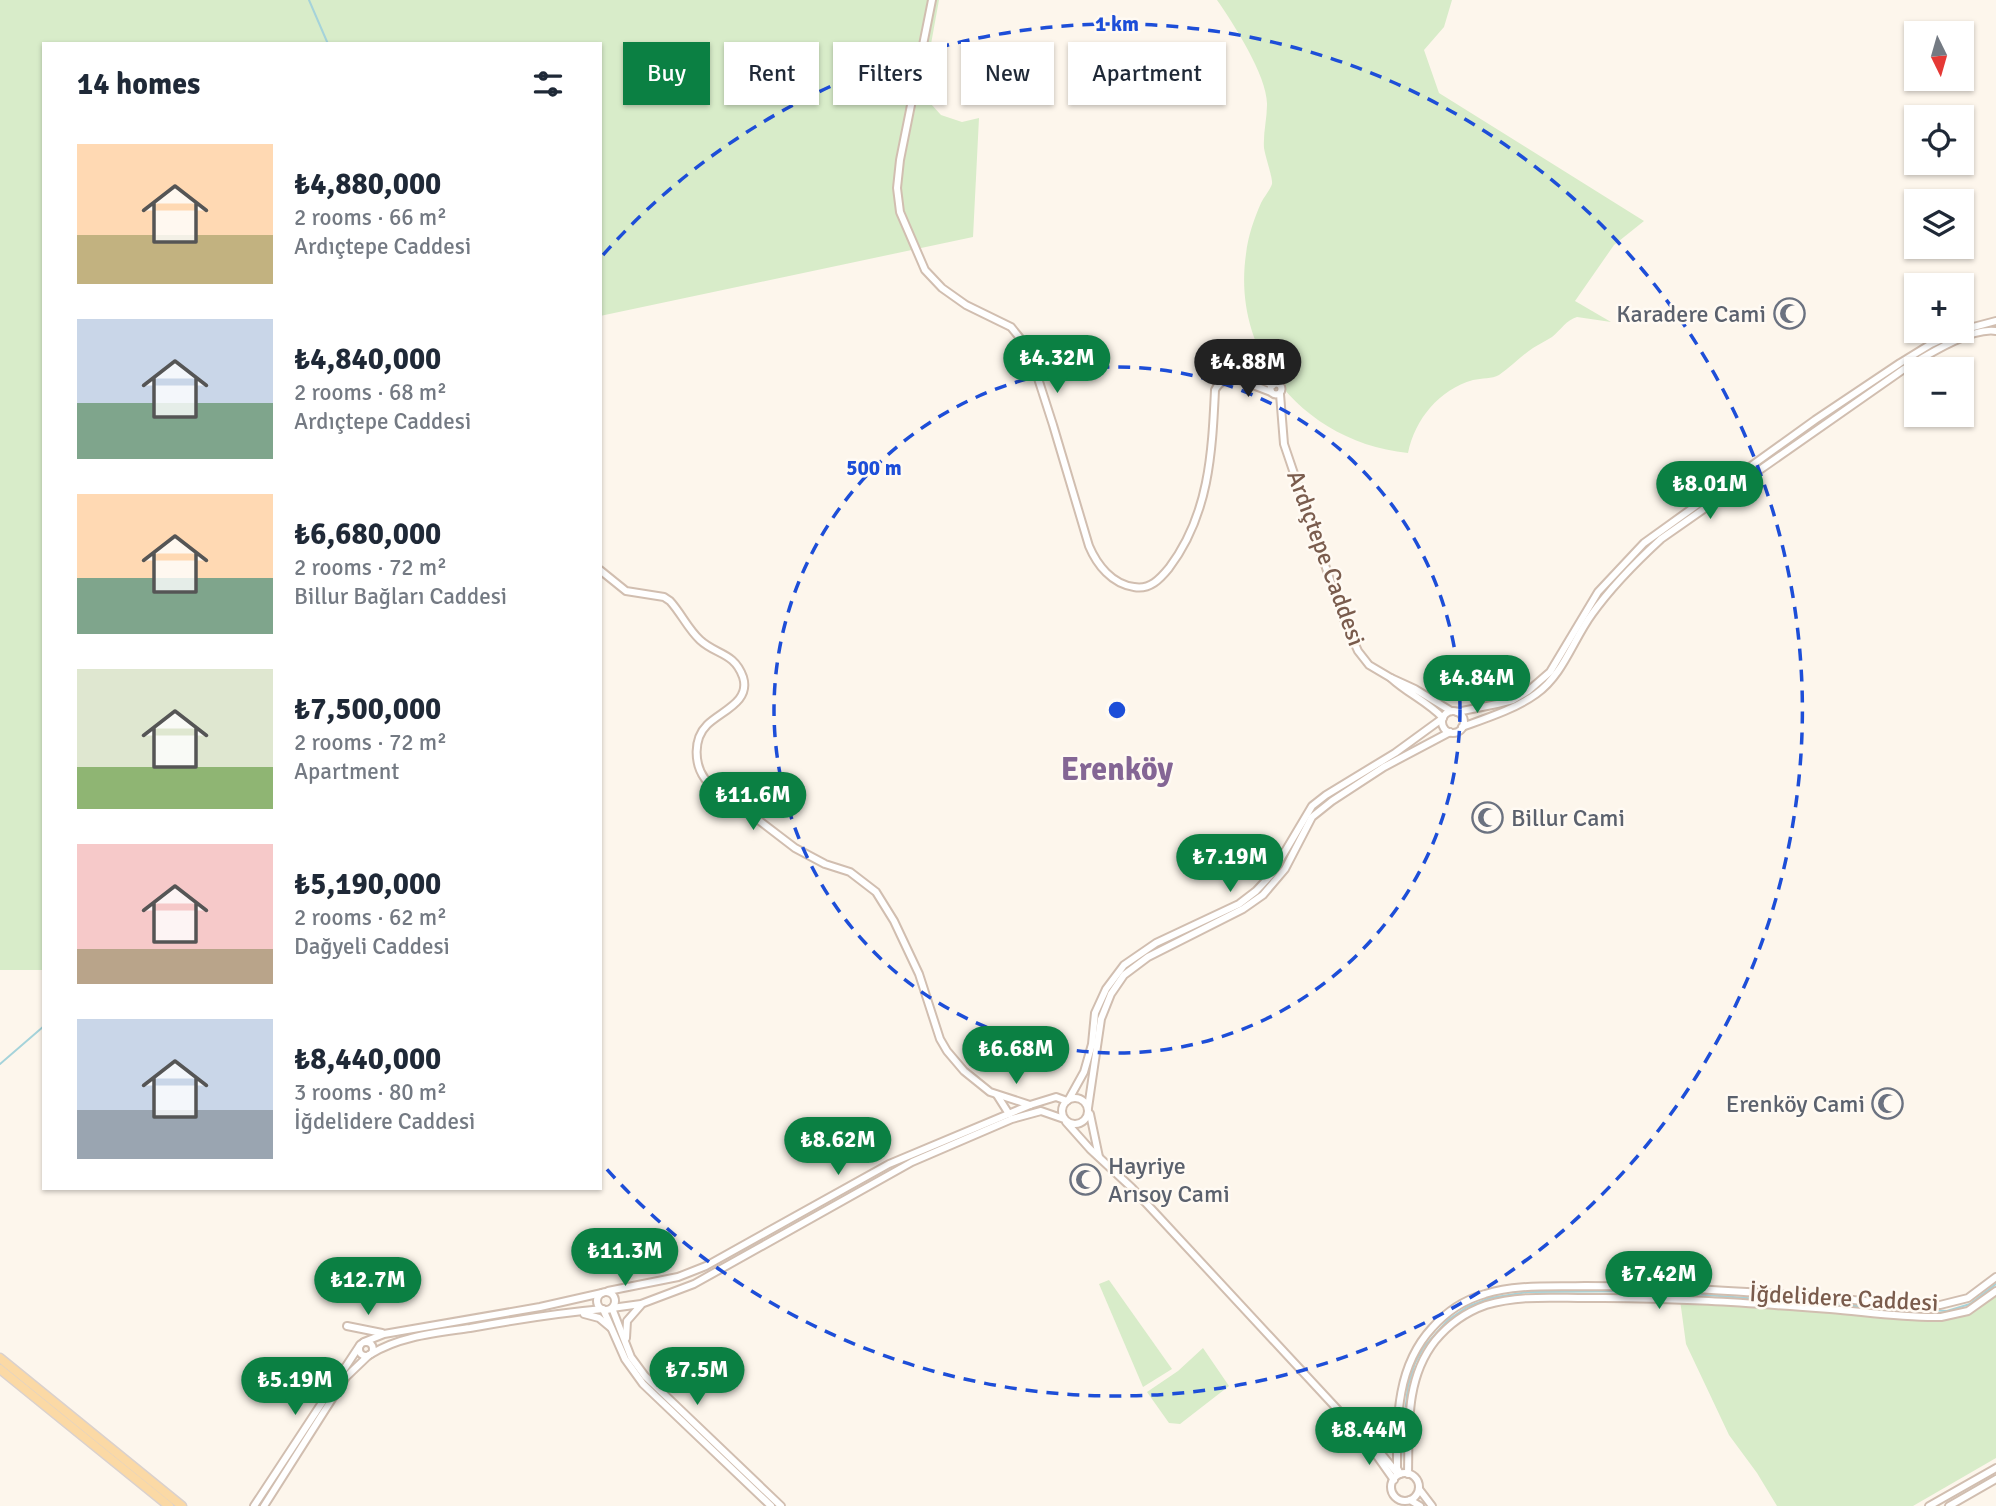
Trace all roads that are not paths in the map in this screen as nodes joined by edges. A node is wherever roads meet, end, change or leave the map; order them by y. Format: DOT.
graph roads {
  1 [pos="932,0"];
  2 [pos="1996,321"];
  3 [pos="1974,327"];
  4 [pos="1996,331"];
  5 [pos="1933,343"];
  6 [pos="602,572"];
  7 [pos="1391,678"];
  8 [pos="1454,711"];
  9 [pos="1443,718"];
  10 [pos="1462,727"];
  11 [pos="1450,732"];
  12 [pos="997,1095"];
  13 [pos="1068,1100"];
  14 [pos="1030,1105"];
  15 [pos="1088,1110"];
  16 [pos="1010,1116"];
  17 [pos="1065,1121"];
  18 [pos="1099,1157"];
  19 [pos="1996,1277"];
  20 [pos="1996,1291"];
  21 [pos="605,1292"];
  22 [pos="642,1304"];
  23 [pos="612,1308"];
  24 [pos="603,1309"];
  25 [pos="572,1312"];
  26 [pos="346,1326"];
  27 [pos="615,1333"];
  28 [pos="384,1334"];
  29 [pos="626,1343"];
  30 [pos="362,1344"];
  31 [pos="370,1354"];
  32 [pos="0,1359"];
  33 [pos="0,1369"];
  34 [pos="1397,1429"];
  35 [pos="1397,1437"];
  36 [pos="1409,1438"];
  37 [pos="1365,1439"];
  38 [pos="1380,1452"];
  39 [pos="1996,1468"];
  40 [pos="1408,1474"];
  41 [pos="1397,1476"];
  42 [pos="1996,1479"];
  43 [pos="1419,1489"];
  44 [pos="1397,1498"];
  45 [pos="1407,1502"];
  46 [pos="169,1506"];
  47 [pos="182,1506"];
  48 [pos="254,1506"];
  49 [pos="264,1506"];
  50 [pos="771,1506"];
  51 [pos="782,1506"];
  52 [pos="1395,1506"];
  53 [pos="1420,1506"];
  54 [pos="1432,1506"];
  55 [pos="1929,1506"];
  56 [pos="1949,1506"];
  1 -- 7 [label="street, Ardıçtepe Caddesi"];
  2 -- 3 [label="street"];
  4 -- 10 [label="street"];
  5 -- 8 [label="street"];
  6 -- 12 [label="street"];
  7 -- 8 [label="street"];
  7 -- 9 [label="street"];
  8 -- 9 [label="street"];
  8 -- 10 [label="street"];
  9 -- 11 [label="street"];
  9 -- 13 [label="street"];
  10 -- 11 [label="street"];
  11 -- 15 [label="street"];
  12 -- 14 [label="street"];
  12 -- 16 [label="street"];
  13 -- 14 [label="street"];
  13 -- 15 [label="street"];
  13 -- 17 [label="street"];
  14 -- 16 [label="street"];
  15 -- 17 [label="street"];
  15 -- 18 [label="street"];
  16 -- 17 [label="street"];
  16 -- 21 [label="street"];
  16 -- 22 [label="street"];
  17 -- 18 [label="street"];
  18 -- 37 [label="street"];
  19 -- 34 [label="street, İğdelidere Caddesi"];
  20 -- 36 [label="street, İğdelidere Caddesi"];
  21 -- 23 [label="street"];
  21 -- 24 [label="street"];
  21 -- 28 [label="street"];
  22 -- 23 [label="street"];
  22 -- 29 [label="street"];
  23 -- 24 [label="street"];
  23 -- 29 [label="street"];
  24 -- 25 [label="street"];
  24 -- 27 [label="street"];
  25 -- 27 [label="street"];
  25 -- 31 [label="street"];
  26 -- 28 [label="street"];
  27 -- 50 [label="street"];
  28 -- 30 [label="street"];
  29 -- 51 [label="street"];
  30 -- 31 [label="street"];
  30 -- 48 [label="street"];
  31 -- 49 [label="street"];
  32 -- 47 [label="main road"];
  33 -- 46 [label="main road"];
  34 -- 35 [label="street, İğdelidere Caddesi"];
  34 -- 36 [label="street"];
  35 -- 38 [label="street"];
  35 -- 41 [label="street, İğdelidere Caddesi"];
  36 -- 40 [label="street, İğdelidere Caddesi"];
  37 -- 38 [label="street"];
  37 -- 41 [label="street"];
  38 -- 41 [label="street"];
  39 -- 55 [label="street"];
  40 -- 41 [label="street"];
  40 -- 43 [label="street"];
  41 -- 44 [label="street"];
  42 -- 56 [label="street"];
  43 -- 45 [label="street"];
  43 -- 54 [label="street"];
  44 -- 45 [label="street"];
  44 -- 52 [label="street"];
  45 -- 53 [label="street"];
}
